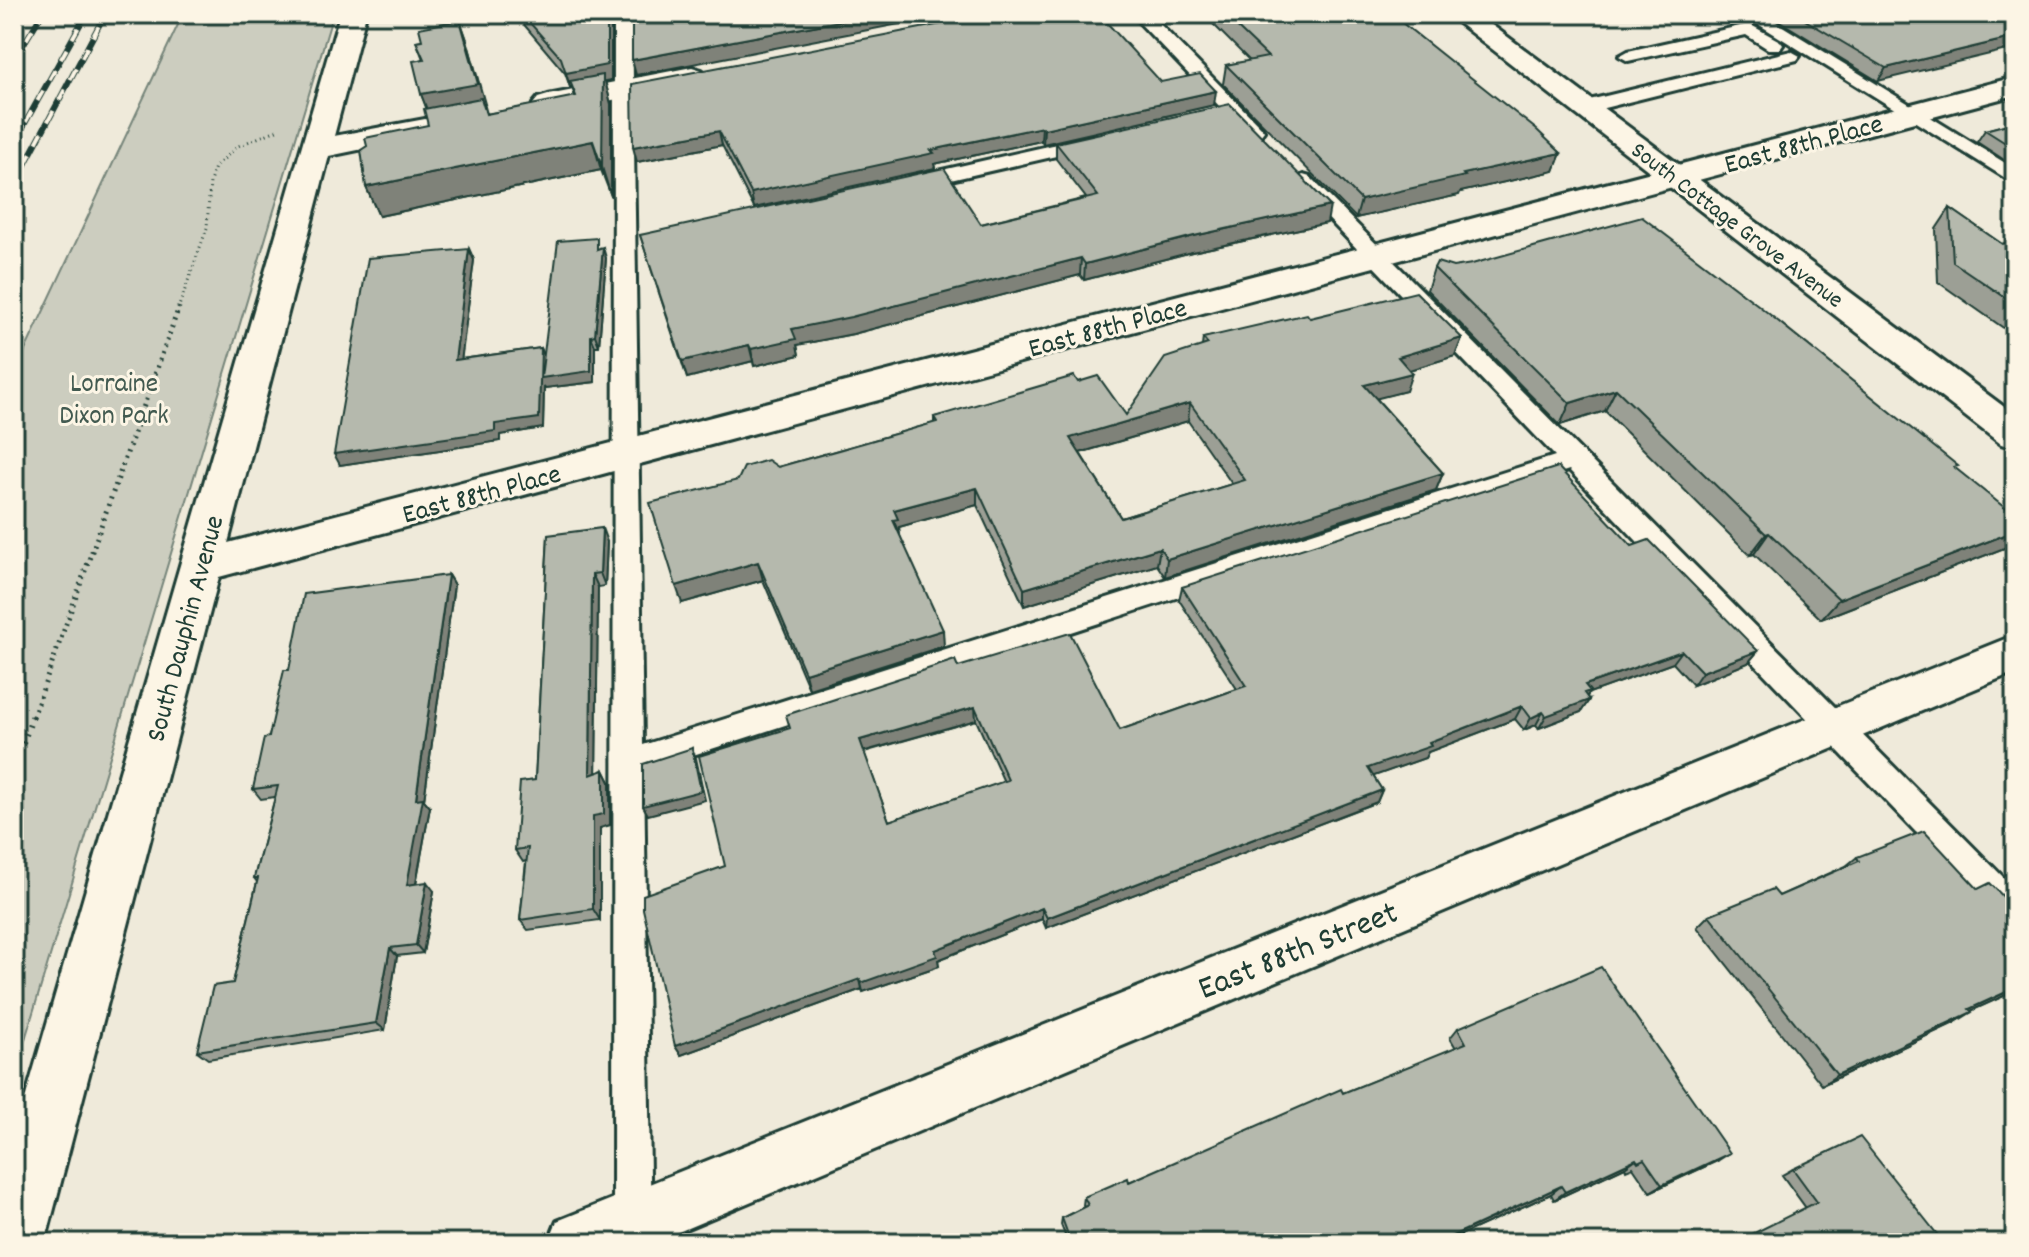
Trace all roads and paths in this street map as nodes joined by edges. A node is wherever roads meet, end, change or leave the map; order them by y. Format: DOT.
graph roads {
  1 [pos="353,14"];
  2 [pos="623,14"];
  3 [pos="1140,14"];
  4 [pos="1460,14"];
  5 [pos="1751,14"];
  6 [pos="1628,56"];
  7 [pos="716,71"];
  8 [pos="2015,86"];
  9 [pos="624,89"];
  10 [pos="1584,107"];
  11 [pos="519,110"];
  12 [pos="1234,110"];
  13 [pos="1911,113"];
  14 [pos="1203,117"];
  15 [pos="458,121"];
  16 [pos="1109,138"];
  17 [pos="302,139"];
  18 [pos="1675,176"];
  19 [pos="2015,178"];
  20 [pos="890,187"];
  21 [pos="1375,255"];
  22 [pos="2015,435"];
  23 [pos="626,453"];
  24 [pos="1574,459"];
  25 [pos="200,566"];
  26 [pos="2015,653"];
  27 [pos="1835,727"];
  28 [pos="629,763"];
  29 [pos="14,769"];
  30 [pos="2015,912"];
  31 [pos="632,1232"];
  32 [pos="14,1243"];
  33 [pos="579,1243"];
  1 -- 17 [label="street, South Dauphin Avenue"];
  2 -- 9 [label="lane"];
  3 -- 12 [label="lane"];
  4 -- 10 [label="street, South Cottage Grove Avenue"];
  5 -- 13 [label="lane"];
  6 -- 10 [label="lane"];
  7 -- 9 [label="street"];
  8 -- 13 [label="street, East 88th Place"];
  9 -- 11 [label="street"];
  9 -- 23 [label="lane"];
  10 -- 18 [label="street, South Cottage Grove Avenue"];
  12 -- 14 [label="lane"];
  12 -- 21 [label="lane"];
  13 -- 18 [label="street, East 88th Place"];
  13 -- 19 [label="lane"];
  15 -- 17 [label="street"];
  16 -- 20 [label="lane"];
  17 -- 25 [label="street, South Dauphin Avenue"];
  17 -- 29 [label="path"];
  18 -- 21 [label="street, East 88th Place"];
  18 -- 22 [label="street, South Cottage Grove Avenue"];
  21 -- 23 [label="street, East 88th Place"];
  21 -- 24 [label="lane"];
  23 -- 25 [label="street, East 88th Place"];
  23 -- 28 [label="lane"];
  24 -- 27 [label="lane"];
  24 -- 28 [label="lane"];
  25 -- 32 [label="street, South Dauphin Avenue"];
  26 -- 27 [label="street, East 88th Street"];
  27 -- 30 [label="lane"];
  27 -- 31 [label="street, East 88th Street"];
  28 -- 31 [label="lane"];
  31 -- 33 [label="street, East 88th Street"];
}
